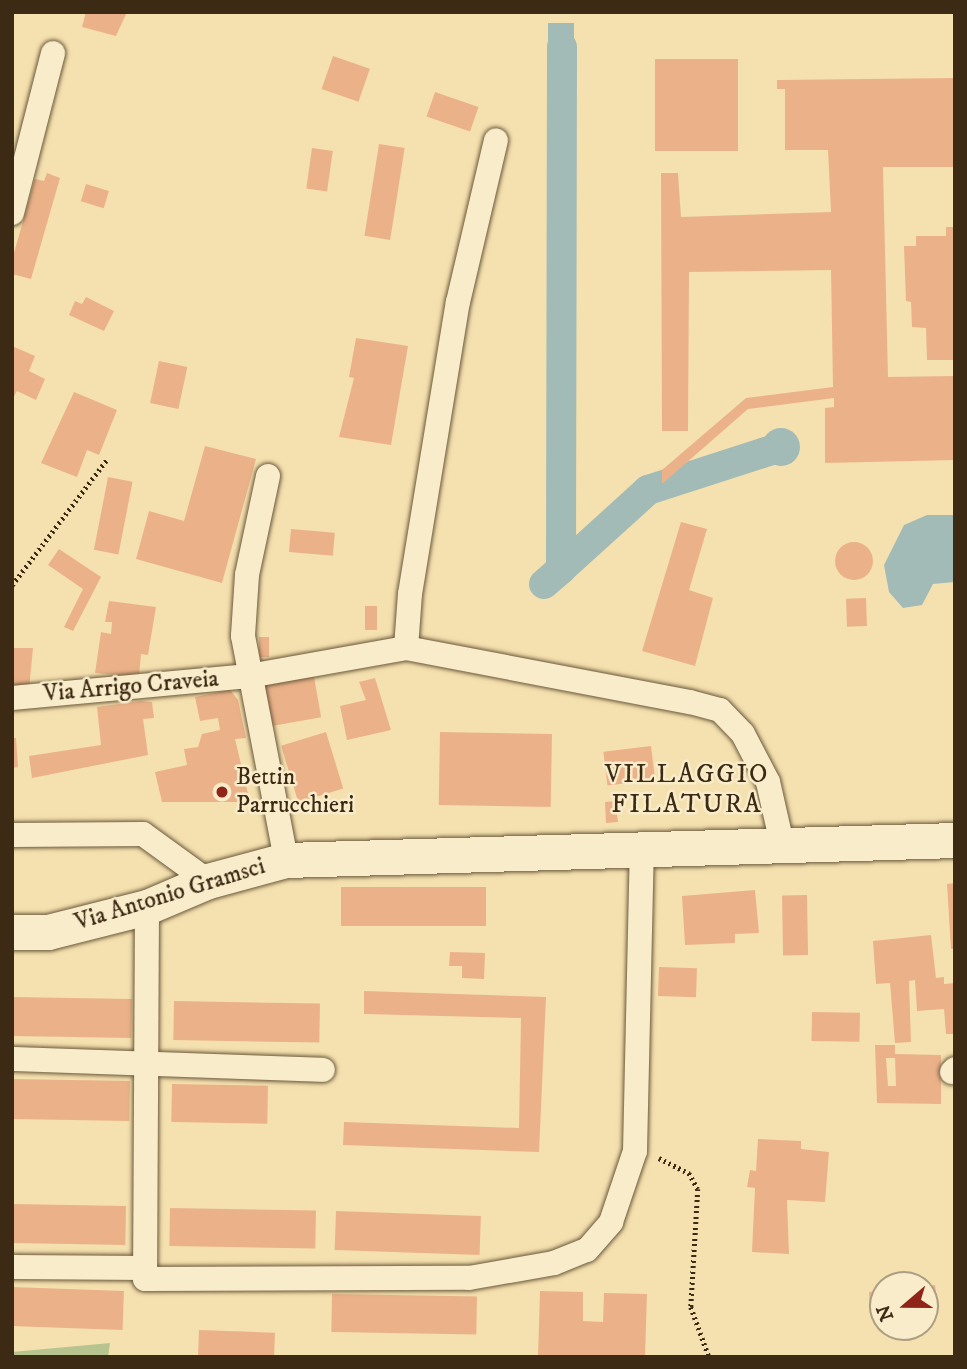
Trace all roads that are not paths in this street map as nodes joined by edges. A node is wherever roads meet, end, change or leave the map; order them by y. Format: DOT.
graph roads {
  1 [pos="53,53"];
  2 [pos="496,140"];
  3 [pos="12,213"];
  4 [pos="268,476"];
  5 [pos="406,648"];
  6 [pos="249,676"];
  7 [pos="12,698"];
  8 [pos="12,835"];
  9 [pos="955,840"];
  10 [pos="783,848"];
  11 [pos="642,852"];
  12 [pos="286,860"];
  13 [pos="208,881"];
  14 [pos="147,907"];
  15 [pos="12,932"];
  16 [pos="12,1059"];
  17 [pos="146,1066"];
  18 [pos="323,1070"];
  19 [pos="12,1267"];
  20 [pos="145,1268"];
  1 -- 3 [label="street"];
  2 -- 5 [label="street"];
  4 -- 6 [label="street, Via Arrigo Craveia"];
  5 -- 6 [label="street"];
  5 -- 10 [label="street"];
  6 -- 7 [label="street, Via Arrigo Craveia"];
  6 -- 12 [label="street, Via Arrigo Craveia"];
  8 -- 13 [label="street"];
  9 -- 10 [label="street, Via Antonio Gramsci"];
  10 -- 11 [label="street, Via Antonio Gramsci"];
  11 -- 12 [label="street, Via Antonio Gramsci"];
  11 -- 20 [label="street"];
  12 -- 13 [label="street, Via Antonio Gramsci"];
  13 -- 14 [label="street, Via Antonio Gramsci"];
  14 -- 15 [label="street, Via Antonio Gramsci"];
  14 -- 17 [label="street"];
  16 -- 17 [label="street"];
  17 -- 18 [label="street"];
  17 -- 20 [label="street"];
  19 -- 20 [label="street"];
}
